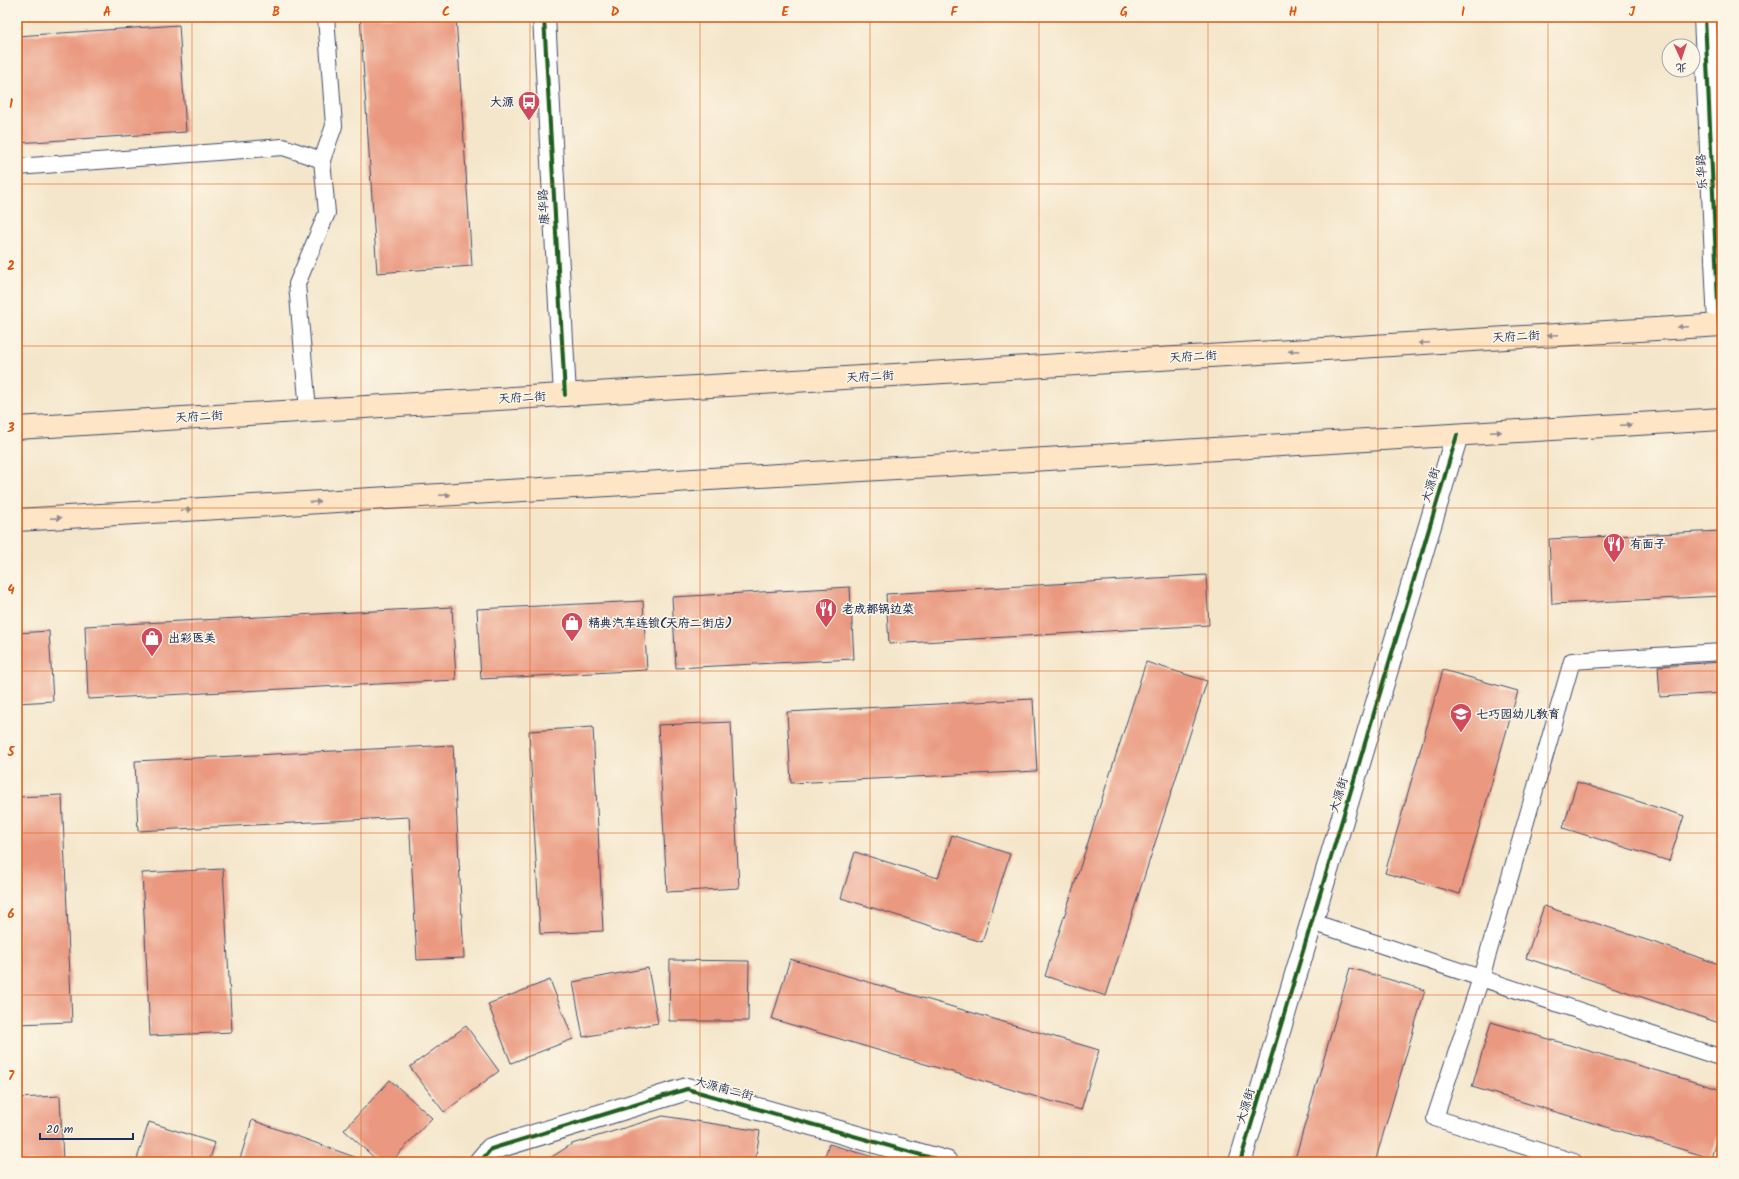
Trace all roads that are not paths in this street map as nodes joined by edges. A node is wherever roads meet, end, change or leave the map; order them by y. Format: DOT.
graph roads {
  1 [pos="326,17"];
  2 [pos="544,17"];
  3 [pos="1705,17"];
  4 [pos="322,160"];
  5 [pos="17,167"];
  6 [pos="1721,325"];
  7 [pos="565,395"];
  8 [pos="308,411"];
  9 [pos="1722,419"];
  10 [pos="17,428"];
  11 [pos="1457,435"];
  12 [pos="17,520"];
  13 [pos="1722,652"];
  14 [pos="1312,922"];
  15 [pos="1481,978"];
  16 [pos="1722,1058"];
  17 [pos="480,1162"];
  18 [pos="946,1162"];
  19 [pos="1240,1162"];
  20 [pos="1574,1162"];
  1 -- 4 [label="lane"];
  2 -- 7 [label="street, 康华路"];
  3 -- 6 [label="street, 乐华路"];
  4 -- 5 [label="lane"];
  4 -- 8 [label="lane"];
  6 -- 7 [label="main road, 天府二街, one-way"];
  7 -- 8 [label="main road, 天府二街"];
  8 -- 10 [label="main road, 天府二街"];
  11 -- 9 [label="main road, one-way"];
  12 -- 11 [label="main road, one-way"];
  11 -- 14 [label="street, 大源街"];
  13 -- 15 [label="lane"];
  14 -- 15 [label="lane"];
  14 -- 19 [label="street, 大源街"];
  15 -- 16 [label="lane"];
  15 -- 20 [label="lane"];
  17 -- 18 [label="street, 大源南二街"];
}
